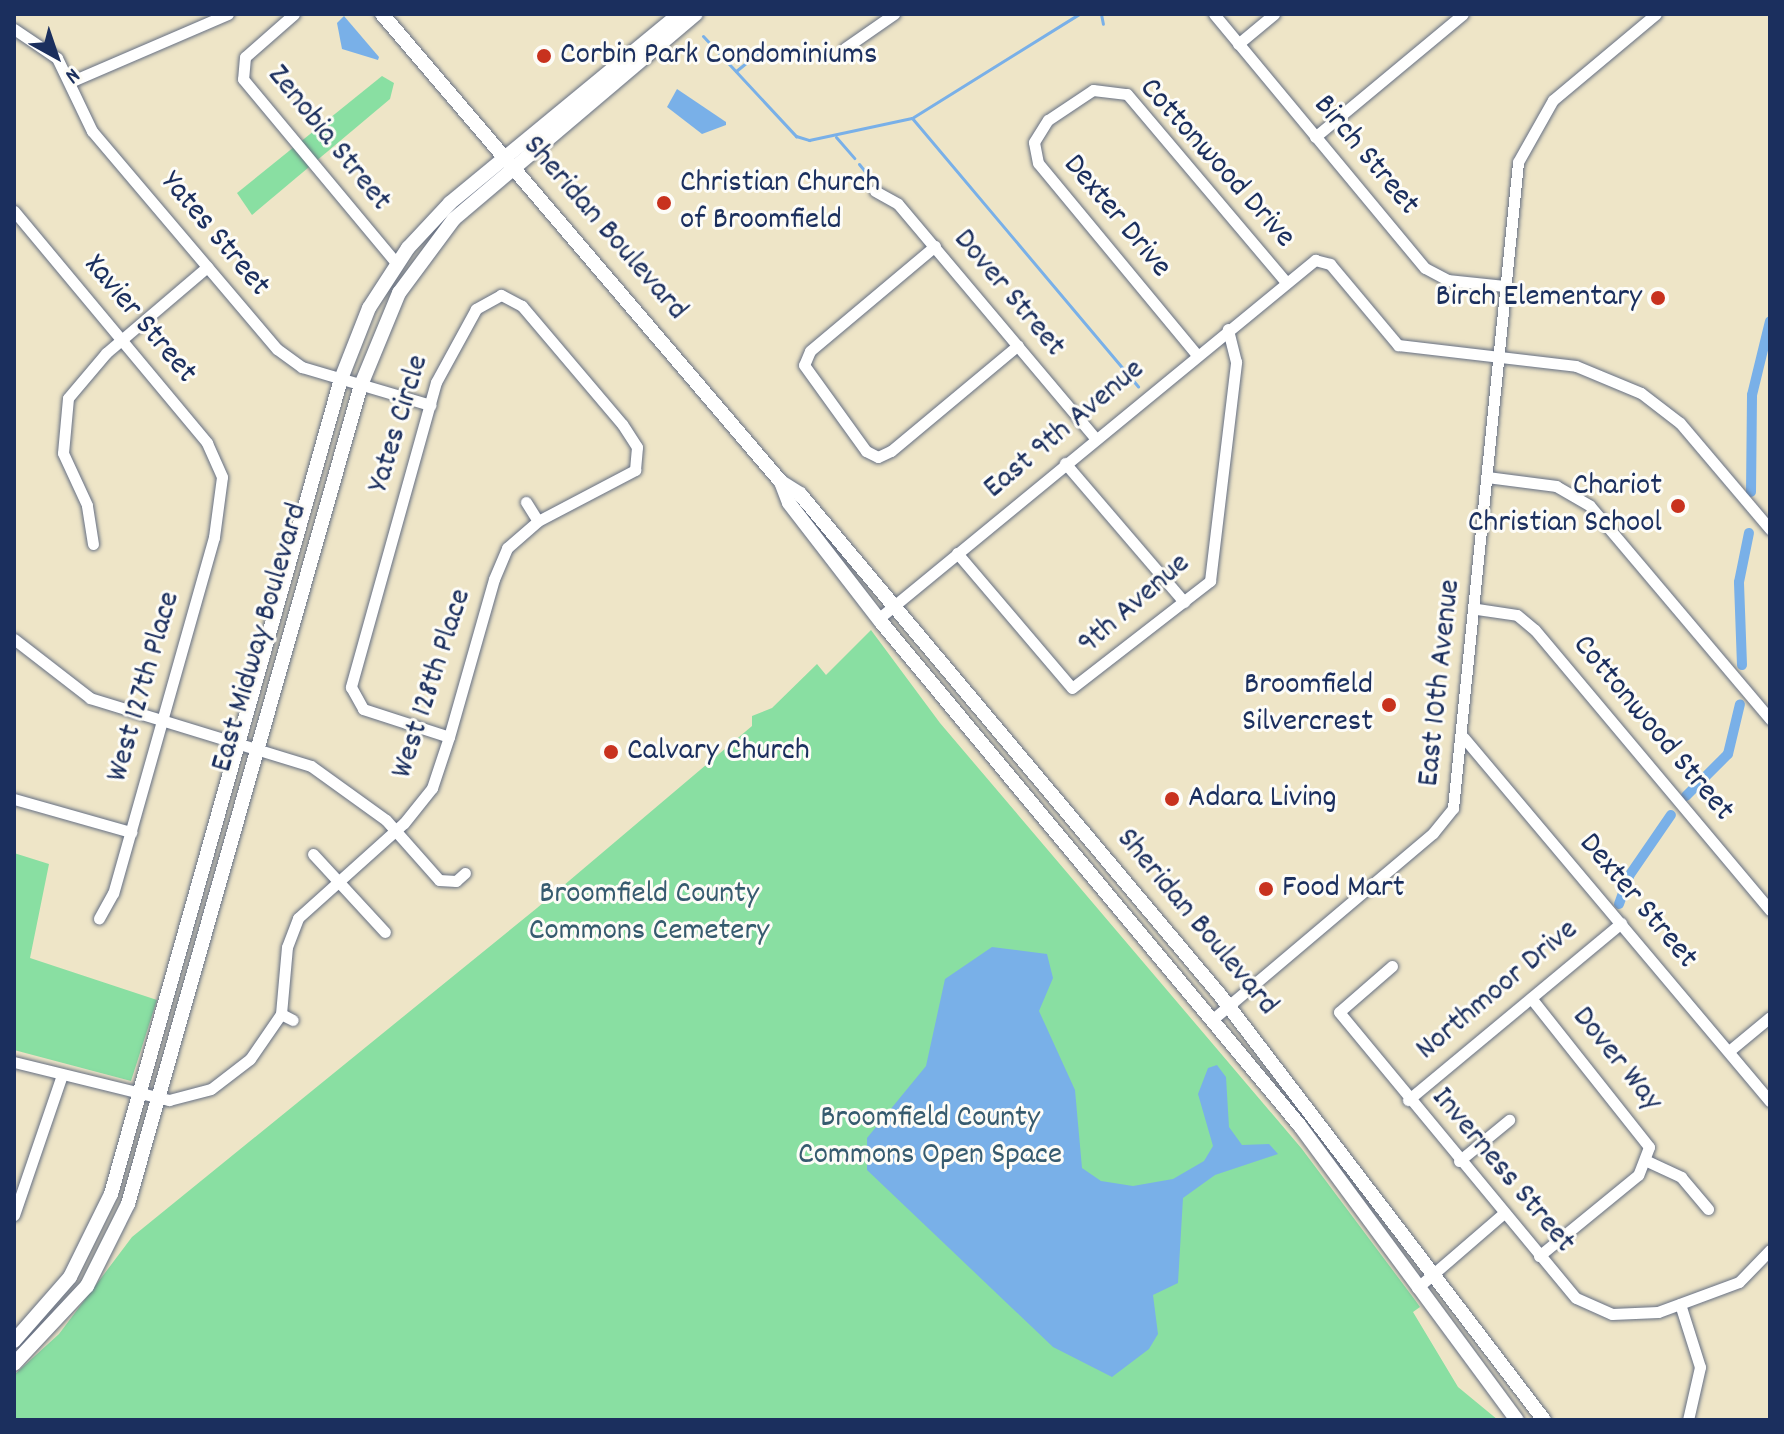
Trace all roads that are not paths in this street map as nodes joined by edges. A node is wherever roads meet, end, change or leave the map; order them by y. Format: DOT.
graph roads {
  1 [pos="228,14"];
  2 [pos="294,14"];
  3 [pos="382,14"];
  4 [pos="679,14"];
  5 [pos="696,14"];
  6 [pos="894,14"];
  7 [pos="1214,14"];
  8 [pos="1274,14"];
  9 [pos="1463,14"];
  10 [pos="1656,14"];
  11 [pos="14,29"];
  12 [pos="1238,44"];
  13 [pos="845,48"];
  14 [pos="70,82"];
  15 [pos="1062,110"];
  16 [pos="1315,137"];
  17 [pos="511,161"];
  18 [pos="875,191"];
  19 [pos="14,211"];
  20 [pos="935,246"];
  21 [pos="397,264"];
  22 [pos="207,267"];
  23 [pos="1286,282"];
  24 [pos="1504,286"];
  25 [pos="1228,329"];
  26 [pos="121,340"];
  27 [pos="1018,345"];
  28 [pos="1197,355"];
  29 [pos="1497,356"];
  30 [pos="341,379"];
  31 [pos="361,385"];
  32 [pos="430,405"];
  33 [pos="1095,438"];
  34 [pos="638,461"];
  35 [pos="1065,463"];
  36 [pos="652,464"];
  37 [pos="219,466"];
  38 [pos="1487,477"];
  39 [pos="781,482"];
  40 [pos="526,502"];
  41 [pos="538,521"];
  42 [pos="1770,529"];
  43 [pos="93,544"];
  44 [pos="957,553"];
  45 [pos="1184,602"];
  46 [pos="894,605"];
  47 [pos="1477,609"];
  48 [pos="878,619"];
  49 [pos="14,639"];
  50 [pos="1770,719"];
  51 [pos="162,722"];
  52 [pos="449,737"];
  53 [pos="1464,738"];
  54 [pos="238,744"];
  55 [pos="258,749"];
  56 [pos="14,799"];
  57 [pos="396,830"];
  58 [pos="131,832"];
  59 [pos="313,854"];
  60 [pos="465,873"];
  61 [pos="338,880"];
  62 [pos="1770,910"];
  63 [pos="99,918"];
  64 [pos="1621,923"];
  65 [pos="385,932"];
  66 [pos="1392,966"];
  67 [pos="1531,998"];
  68 [pos="1229,1005"];
  69 [pos="1770,1017"];
  70 [pos="1213,1019"];
  71 [pos="1729,1051"];
  72 [pos="14,1062"];
  73 [pos="62,1075"];
  74 [pos="139,1096"];
  75 [pos="160,1099"];
  76 [pos="1408,1100"];
  77 [pos="1770,1101"];
  78 [pos="1509,1120"];
  79 [pos="1459,1161"];
  80 [pos="1647,1161"];
  81 [pos="1708,1209"];
  82 [pos="1504,1213"];
  83 [pos="14,1215"];
  84 [pos="1770,1250"];
  85 [pos="1539,1256"];
  86 [pos="1433,1274"];
  87 [pos="1417,1288"];
  88 [pos="1680,1304"];
  89 [pos="14,1341"];
  90 [pos="14,1364"];
  91 [pos="1517,1420"];
  92 [pos="1544,1420"];
  93 [pos="1688,1420"];
  1 -- 14 [label="street"];
  2 -- 21 [label="street, Zenobia Street"];
  3 -- 17 [label="main road, Sheridan Boulevard"];
  4 -- 17 [label="main road, East Midway Boulevard"];
  5 -- 17 [label="main road, East Midway Boulevard"];
  6 -- 13 [label="street"];
  7 -- 12 [label="street, Birch Street"];
  8 -- 12 [label="street"];
  9 -- 16 [label="street"];
  10 -- 24 [label="street, East 10th Avenue"];
  11 -- 14 [label="street, Yates Street"];
  12 -- 16 [label="street, Birch Street"];
  14 -- 22 [label="street, Yates Street"];
  15 -- 23 [label="street, Cottonwood Drive"];
  15 -- 28 [label="street, Dexter Drive"];
  16 -- 24 [label="street, Birch Street"];
  17 -- 21 [label="main road, East Midway Boulevard"];
  17 -- 31 [label="main road, East Midway Boulevard"];
  17 -- 39 [label="main road, Sheridan Boulevard"];
  18 -- 20 [label="street, Dover Street"];
  19 -- 26 [label="street, Xavier Street"];
  20 -- 27 [label="street, Dover Street"];
  20 -- 27 [label="street"];
  21 -- 30 [label="main road, East Midway Boulevard"];
  22 -- 26 [label="street"];
  22 -- 30 [label="street, Yates Street"];
  23 -- 25 [label="street, East 9th Avenue"];
  23 -- 29 [label="street, East 9th Avenue"];
  24 -- 29 [label="street, East 10th Avenue"];
  25 -- 28 [label="street, East 9th Avenue"];
  25 -- 45 [label="street, 9th Avenue"];
  26 -- 37 [label="street, Xavier Street"];
  26 -- 43 [label="street"];
  27 -- 33 [label="street, Dover Street"];
  28 -- 33 [label="street, East 9th Avenue"];
  29 -- 38 [label="street, East 10th Avenue"];
  29 -- 42 [label="street"];
  30 -- 31 [label="street, Yates Street"];
  30 -- 54 [label="main road, East Midway Boulevard"];
  31 -- 32 [label="street, Yates Street"];
  31 -- 55 [label="main road, East Midway Boulevard"];
  32 -- 34 [label="street, Yates Circle"];
  32 -- 52 [label="street, Yates Circle"];
  33 -- 35 [label="street, East 9th Avenue"];
  34 -- 36 [label="street"];
  34 -- 41 [label="street, West 128th Place"];
  35 -- 44 [label="street, East 9th Avenue"];
  35 -- 45 [label="street"];
  37 -- 51 [label="street, West 127th Place"];
  38 -- 47 [label="street, East 10th Avenue"];
  38 -- 50 [label="street"];
  39 -- 46 [label="main road, Sheridan Boulevard"];
  39 -- 48 [label="main road, Sheridan Boulevard"];
  40 -- 41 [label="street"];
  41 -- 52 [label="street, West 128th Place"];
  44 -- 45 [label="street, 9th Avenue"];
  44 -- 46 [label="street, East 9th Avenue"];
  46 -- 48 [label="street, East 9th Avenue"];
  46 -- 68 [label="main road, Sheridan Boulevard"];
  47 -- 53 [label="street, East 10th Avenue"];
  47 -- 62 [label="street, Cottonwood Street"];
  48 -- 70 [label="main road, Sheridan Boulevard"];
  49 -- 51 [label="street"];
  51 -- 54 [label="street"];
  51 -- 58 [label="street, West 127th Place"];
  52 -- 57 [label="street, West 128th Place"];
  53 -- 64 [label="street, Dexter Street"];
  53 -- 68 [label="street, East 10th Avenue"];
  54 -- 55 [label="street"];
  54 -- 74 [label="main road, East Midway Boulevard"];
  55 -- 57 [label="street"];
  55 -- 75 [label="main road, East Midway Boulevard"];
  56 -- 58 [label="street"];
  57 -- 60 [label="street"];
  57 -- 61 [label="street, West 128th Place"];
  58 -- 63 [label="street, West 127th Place"];
  59 -- 61 [label="street"];
  61 -- 65 [label="street"];
  61 -- 75 [label="street, West 128th Place"];
  64 -- 67 [label="street, Northmoor Drive"];
  64 -- 71 [label="street, Dexter Street"];
  66 -- 76 [label="street, Inverness Street"];
  67 -- 76 [label="street, Northmoor Drive"];
  67 -- 80 [label="street, Dover Way"];
  68 -- 70 [label="street, East 10th Avenue"];
  68 -- 86 [label="main road, Sheridan Boulevard"];
  69 -- 71 [label="street"];
  70 -- 87 [label="main road, Sheridan Boulevard"];
  71 -- 77 [label="street, Dexter Street"];
  72 -- 73 [label="street, West 128th Place"];
  73 -- 74 [label="street, West 128th Place"];
  73 -- 83 [label="street"];
  74 -- 75 [label="street, West 128th Place"];
  74 -- 89 [label="main road, East Midway Boulevard"];
  75 -- 90 [label="main road, East Midway Boulevard"];
  76 -- 79 [label="street, Inverness Street"];
  78 -- 79 [label="street"];
  79 -- 82 [label="street, Inverness Street"];
  80 -- 81 [label="street"];
  80 -- 85 [label="street"];
  82 -- 85 [label="street, Inverness Street"];
  82 -- 86 [label="street"];
  84 -- 88 [label="street"];
  85 -- 88 [label="street, Inverness Street"];
  86 -- 87 [label="street"];
  86 -- 92 [label="main road, Sheridan Boulevard"];
  87 -- 91 [label="main road, Sheridan Boulevard"];
  88 -- 93 [label="street"];
}
